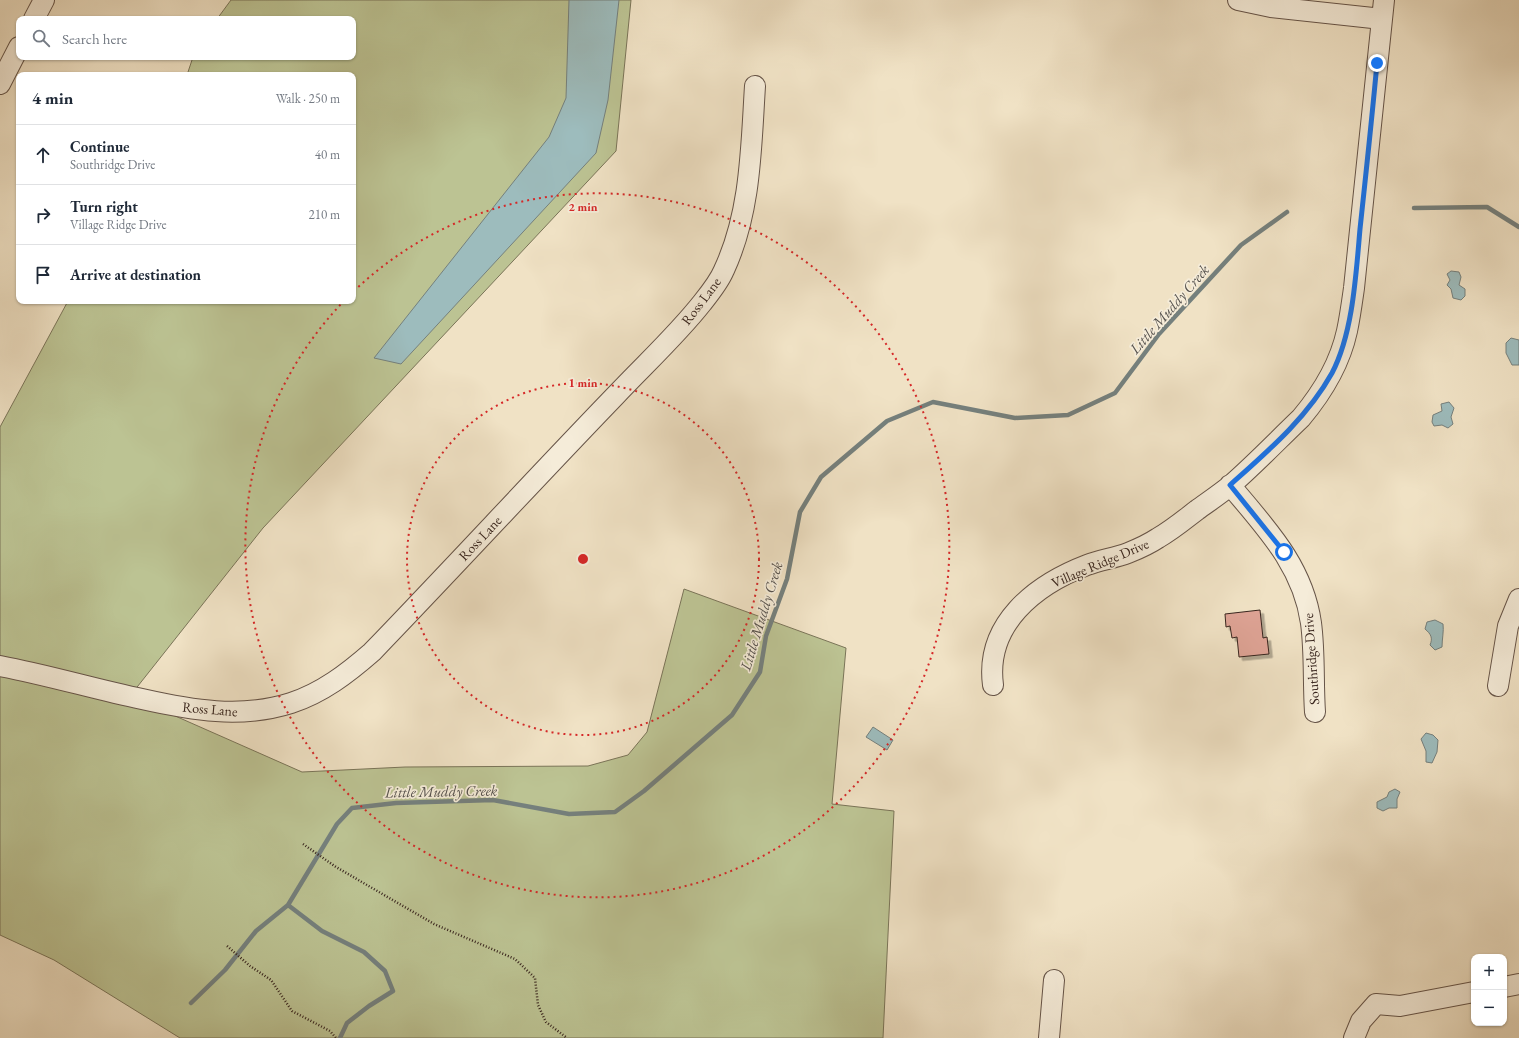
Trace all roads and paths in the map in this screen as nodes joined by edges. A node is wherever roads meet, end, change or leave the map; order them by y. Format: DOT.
graph roads {
  1 [pos="44,0"];
  2 [pos="1238,0"];
  3 [pos="1383,9"];
  4 [pos="36,16"];
  5 [pos="16,53"];
  6 [pos="0,84"];
  7 [pos="755,86"];
  8 [pos="1230,485"];
  9 [pos="1519,599"];
  10 [pos="0,666"];
  11 [pos="993,685"];
  12 [pos="1498,686"];
  13 [pos="1314,712"];
  14 [pos="303,844"];
  15 [pos="227,946"];
  16 [pos="1054,980"];
  17 [pos="1519,984"];
  18 [pos="1507,986"];
  19 [pos="1471,993"];
  20 [pos="336,1038"];
  21 [pos="567,1038"];
  22 [pos="1049,1038"];
  23 [pos="1354,1038"];
  1 -- 4 [label="street"];
  2 -- 3 [label="street"];
  3 -- 8 [label="street, Village Ridge Drive"];
  5 -- 6 [label="street"];
  7 -- 10 [label="street, Ross Lane"];
  8 -- 11 [label="street, Village Ridge Drive"];
  8 -- 13 [label="street, Southridge Drive"];
  9 -- 12 [label="street"];
  14 -- 21 [label="path"];
  15 -- 20 [label="path"];
  16 -- 22 [label="street"];
  17 -- 18 [label="street"];
  19 -- 23 [label="street"];
}
